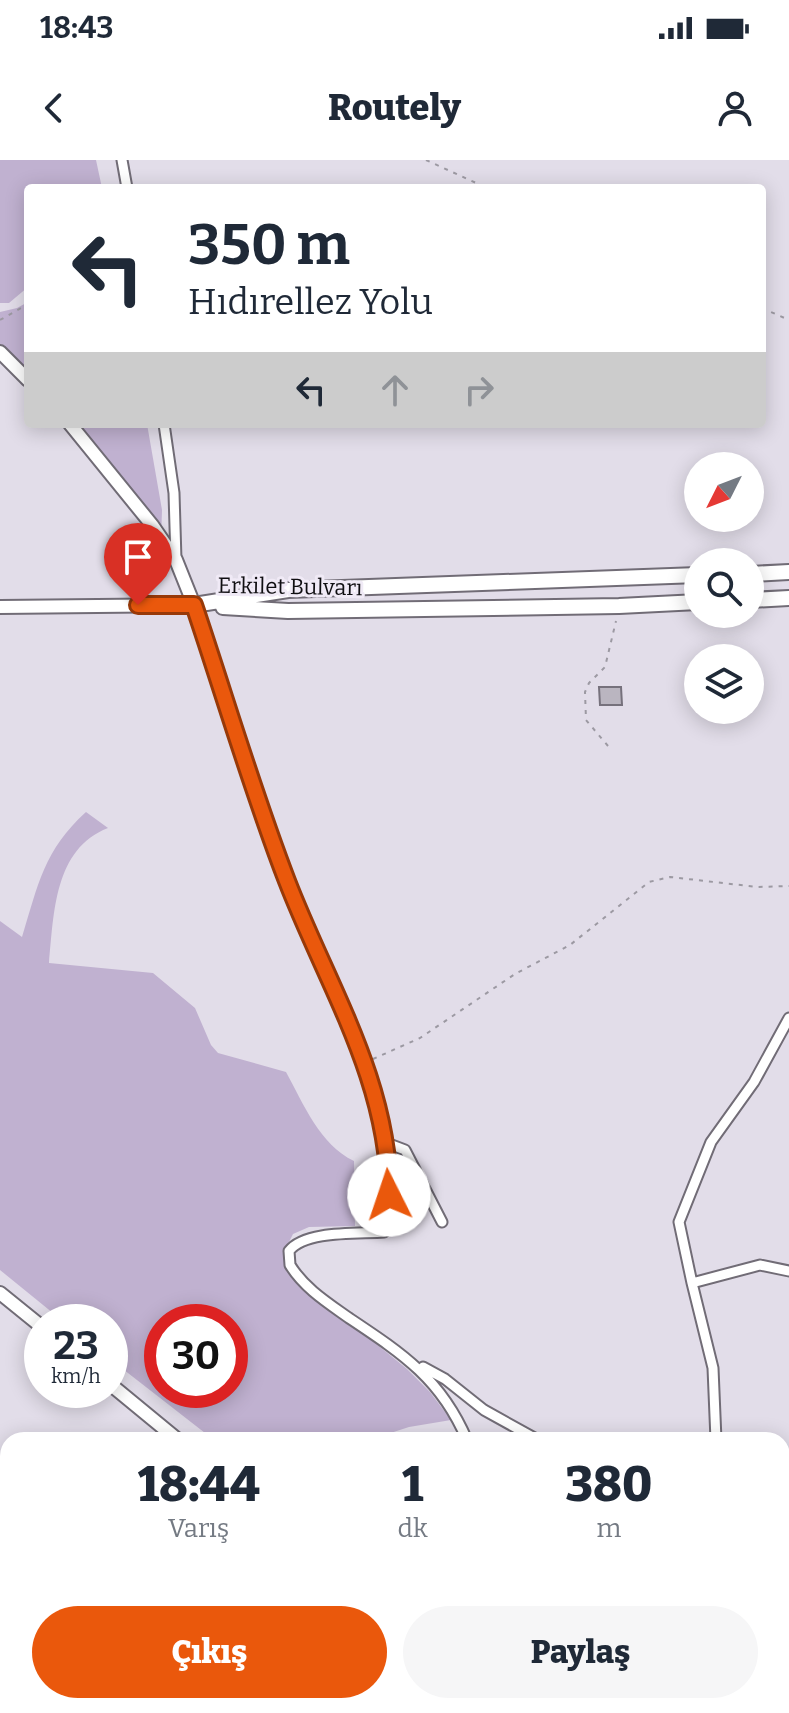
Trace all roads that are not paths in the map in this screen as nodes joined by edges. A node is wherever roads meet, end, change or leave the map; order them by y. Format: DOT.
graph roads {
  1 [pos="122,160"];
  2 [pos="126,184"];
  3 [pos="0,352"];
  4 [pos="24,376"];
  5 [pos="73,428"];
  6 [pos="165,428"];
  7 [pos="176,560"];
  8 [pos="789,572"];
  9 [pos="764,573"];
  10 [pos="684,576"];
  11 [pos="789,598"];
  12 [pos="764,599"];
  13 [pos="684,603"];
  14 [pos="194,605"];
  15 [pos="0,607"];
  16 [pos="789,1018"];
  17 [pos="384,1142"];
  18 [pos="442,1222"];
  19 [pos="789,1271"];
  20 [pos="692,1283"];
  21 [pos="0,1293"];
  22 [pos="24,1312"];
  23 [pos="413,1362"];
  24 [pos="128,1399"];
  25 [pos="168,1432"];
  26 [pos="463,1432"];
  27 [pos="524,1432"];
  28 [pos="716,1432"];
  1 -- 2 [label="street"];
  3 -- 4 [label="street"];
  5 -- 7 [label="street"];
  6 -- 7 [label="street"];
  7 -- 14 [label="street"];
  8 -- 9 [label="main road"];
  10 -- 14 [label="main road, Erkilet Bulvarı"];
  11 -- 12 [label="main road"];
  13 -- 14 [label="main road, Erkilet Bulvarı"];
  14 -- 15 [label="street"];
  14 -- 17 [label="street"];
  16 -- 20 [label="street"];
  17 -- 18 [label="street"];
  17 -- 23 [label="street"];
  19 -- 20 [label="street"];
  20 -- 28 [label="street"];
  21 -- 22 [label="street"];
  23 -- 26 [label="street"];
  23 -- 27 [label="street"];
  24 -- 25 [label="street"];
}
